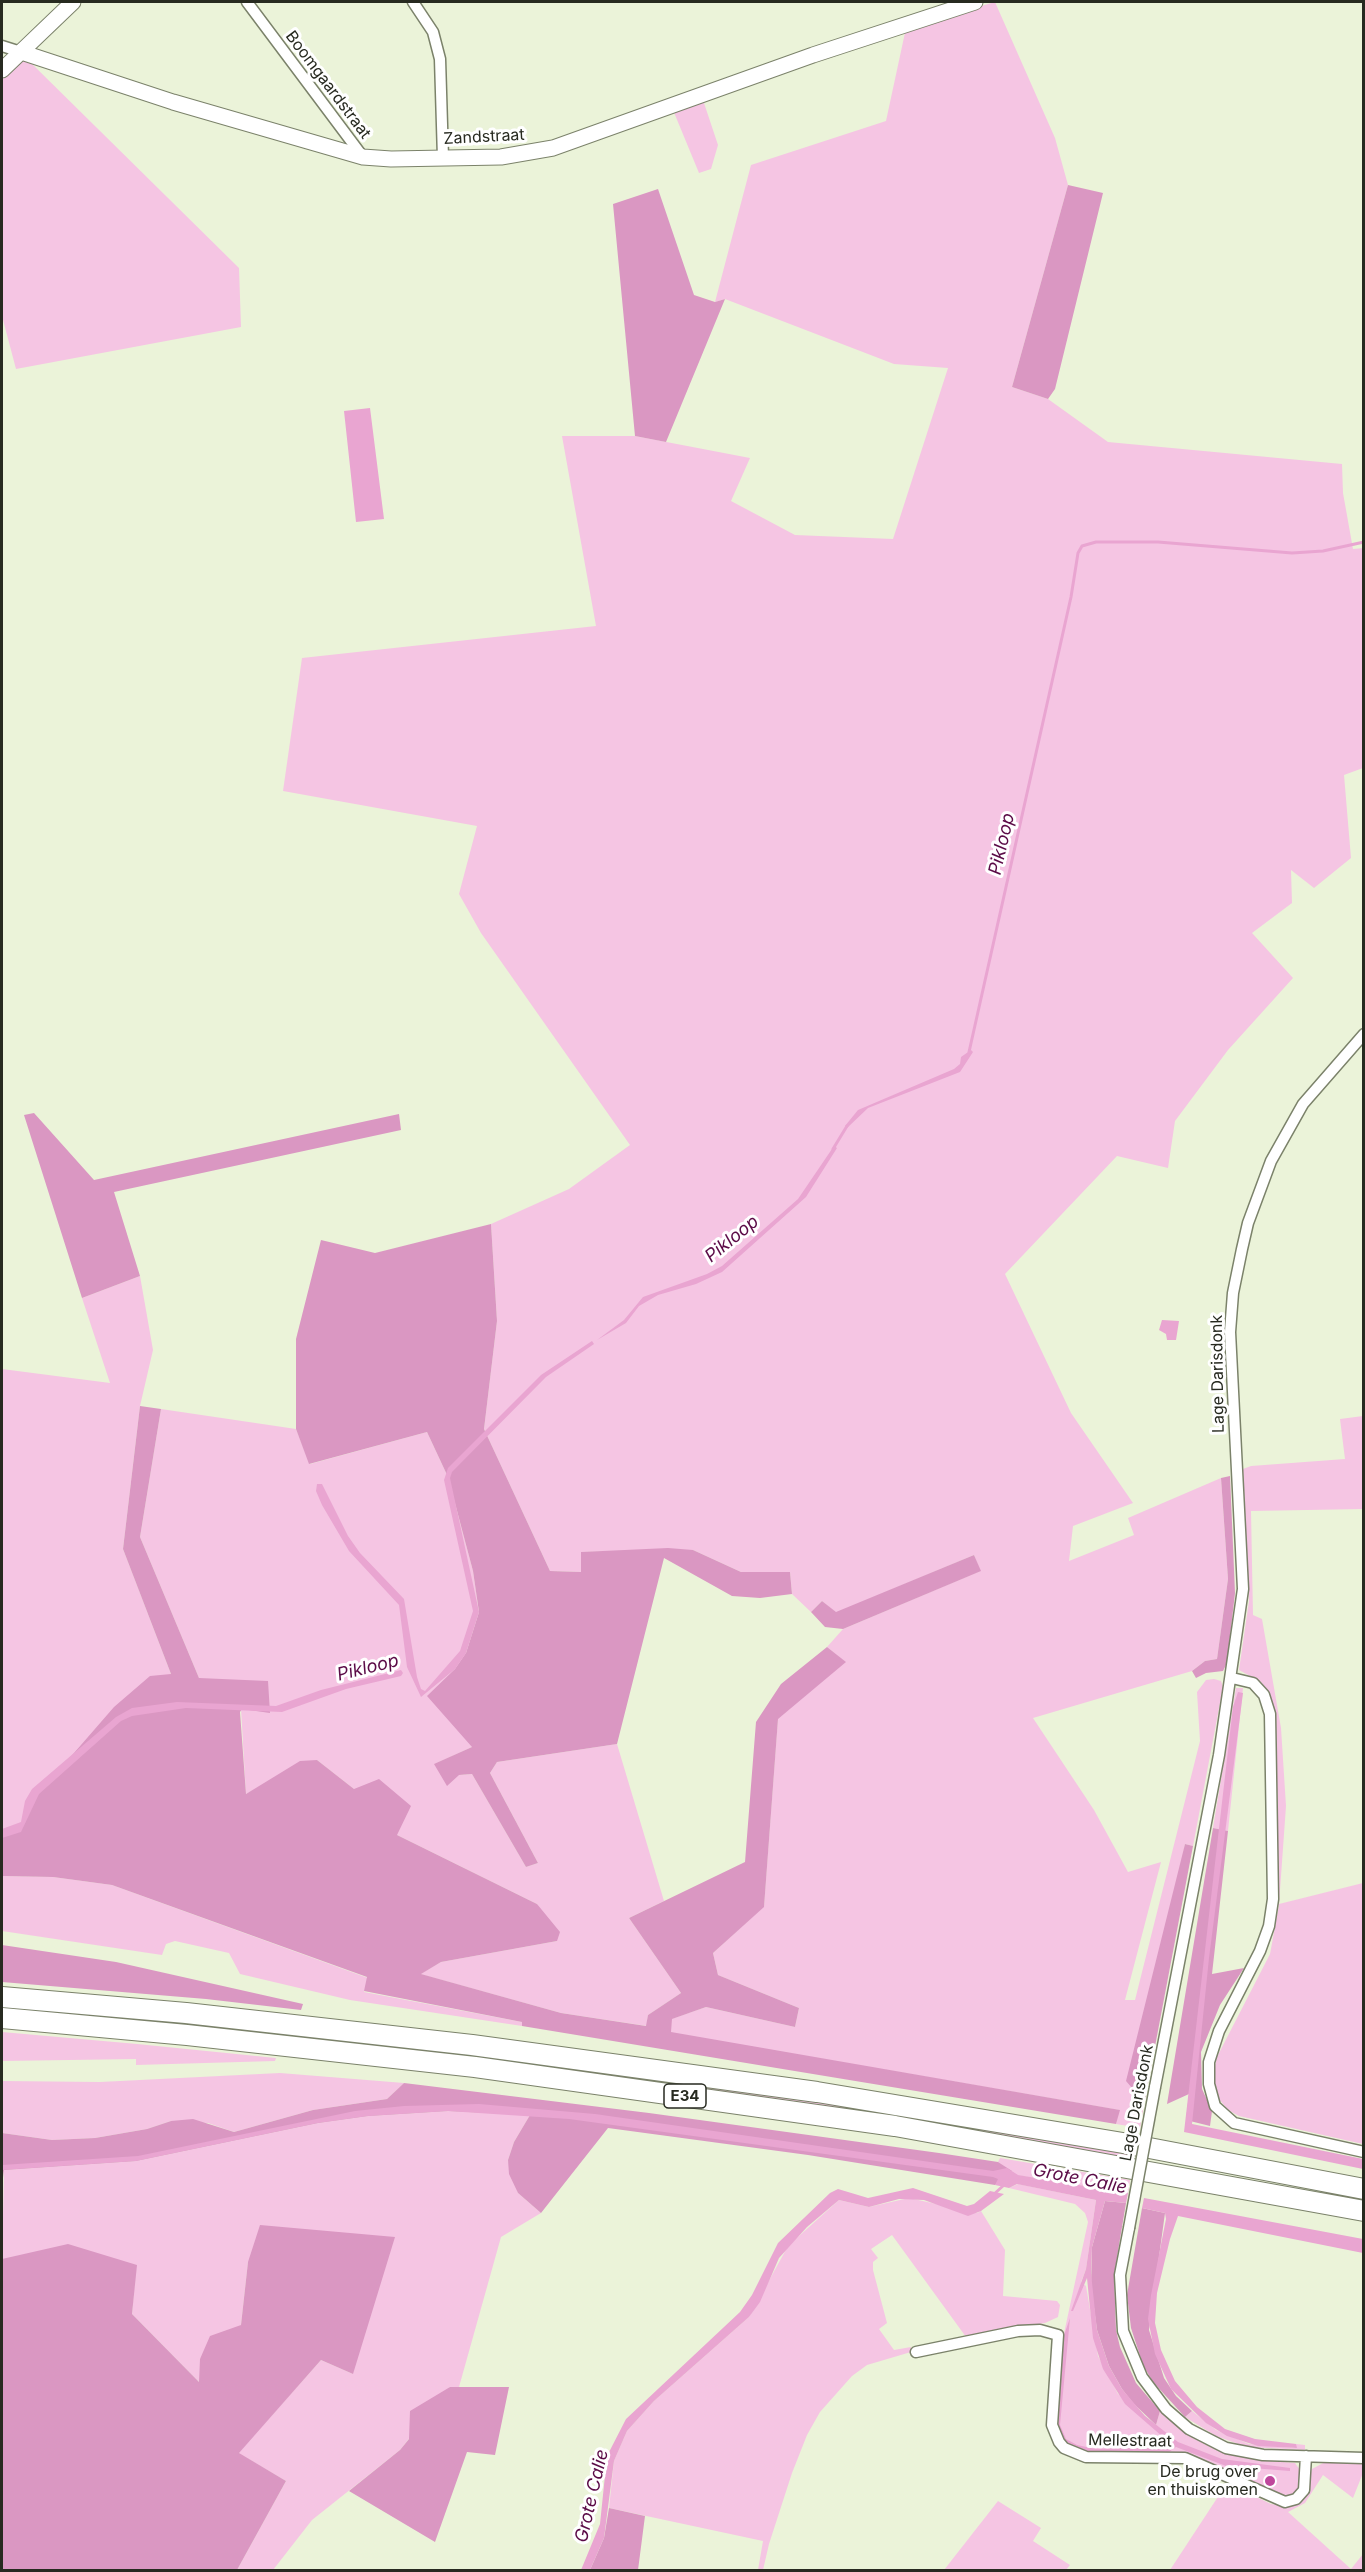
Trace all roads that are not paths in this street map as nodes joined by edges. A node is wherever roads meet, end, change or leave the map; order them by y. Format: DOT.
graph roads {
  1 [pos="73,2"];
  2 [pos="247,2"];
  3 [pos="413,2"];
  4 [pos="975,2"];
  5 [pos="2,46"];
  6 [pos="21,52"];
  7 [pos="2,70"];
  8 [pos="363,157"];
  9 [pos="443,158"];
  10 [pos="1364,1034"];
  11 [pos="1232,1678"];
  12 [pos="2,1997"];
  13 [pos="2,2018"];
  14 [pos="1364,2152"];
  15 [pos="1364,2189"];
  16 [pos="1364,2211"];
  17 [pos="916,2352"];
  18 [pos="1306,2456"];
  19 [pos="1364,2458"];
  1 -- 6 [label="street"];
  2 -- 8 [label="street, Boomgaardstraat"];
  3 -- 9 [label="street"];
  4 -- 9 [label="street, Zandstraat"];
  5 -- 6 [label="street"];
  6 -- 7 [label="street"];
  6 -- 8 [label="street, Zandstraat"];
  8 -- 9 [label="street, Zandstraat"];
  10 -- 11 [label="street, Lage Darisdonk"];
  11 -- 14 [label="street"];
  11 -- 18 [label="street, Lage Darisdonk, bridge"];
  12 -- 15 [label="highway, E34"];
  13 -- 16 [label="highway, E34"];
  17 -- 18 [label="street, Mellestraat"];
  18 -- 19 [label="street, Lage Darisdonk"];
}
